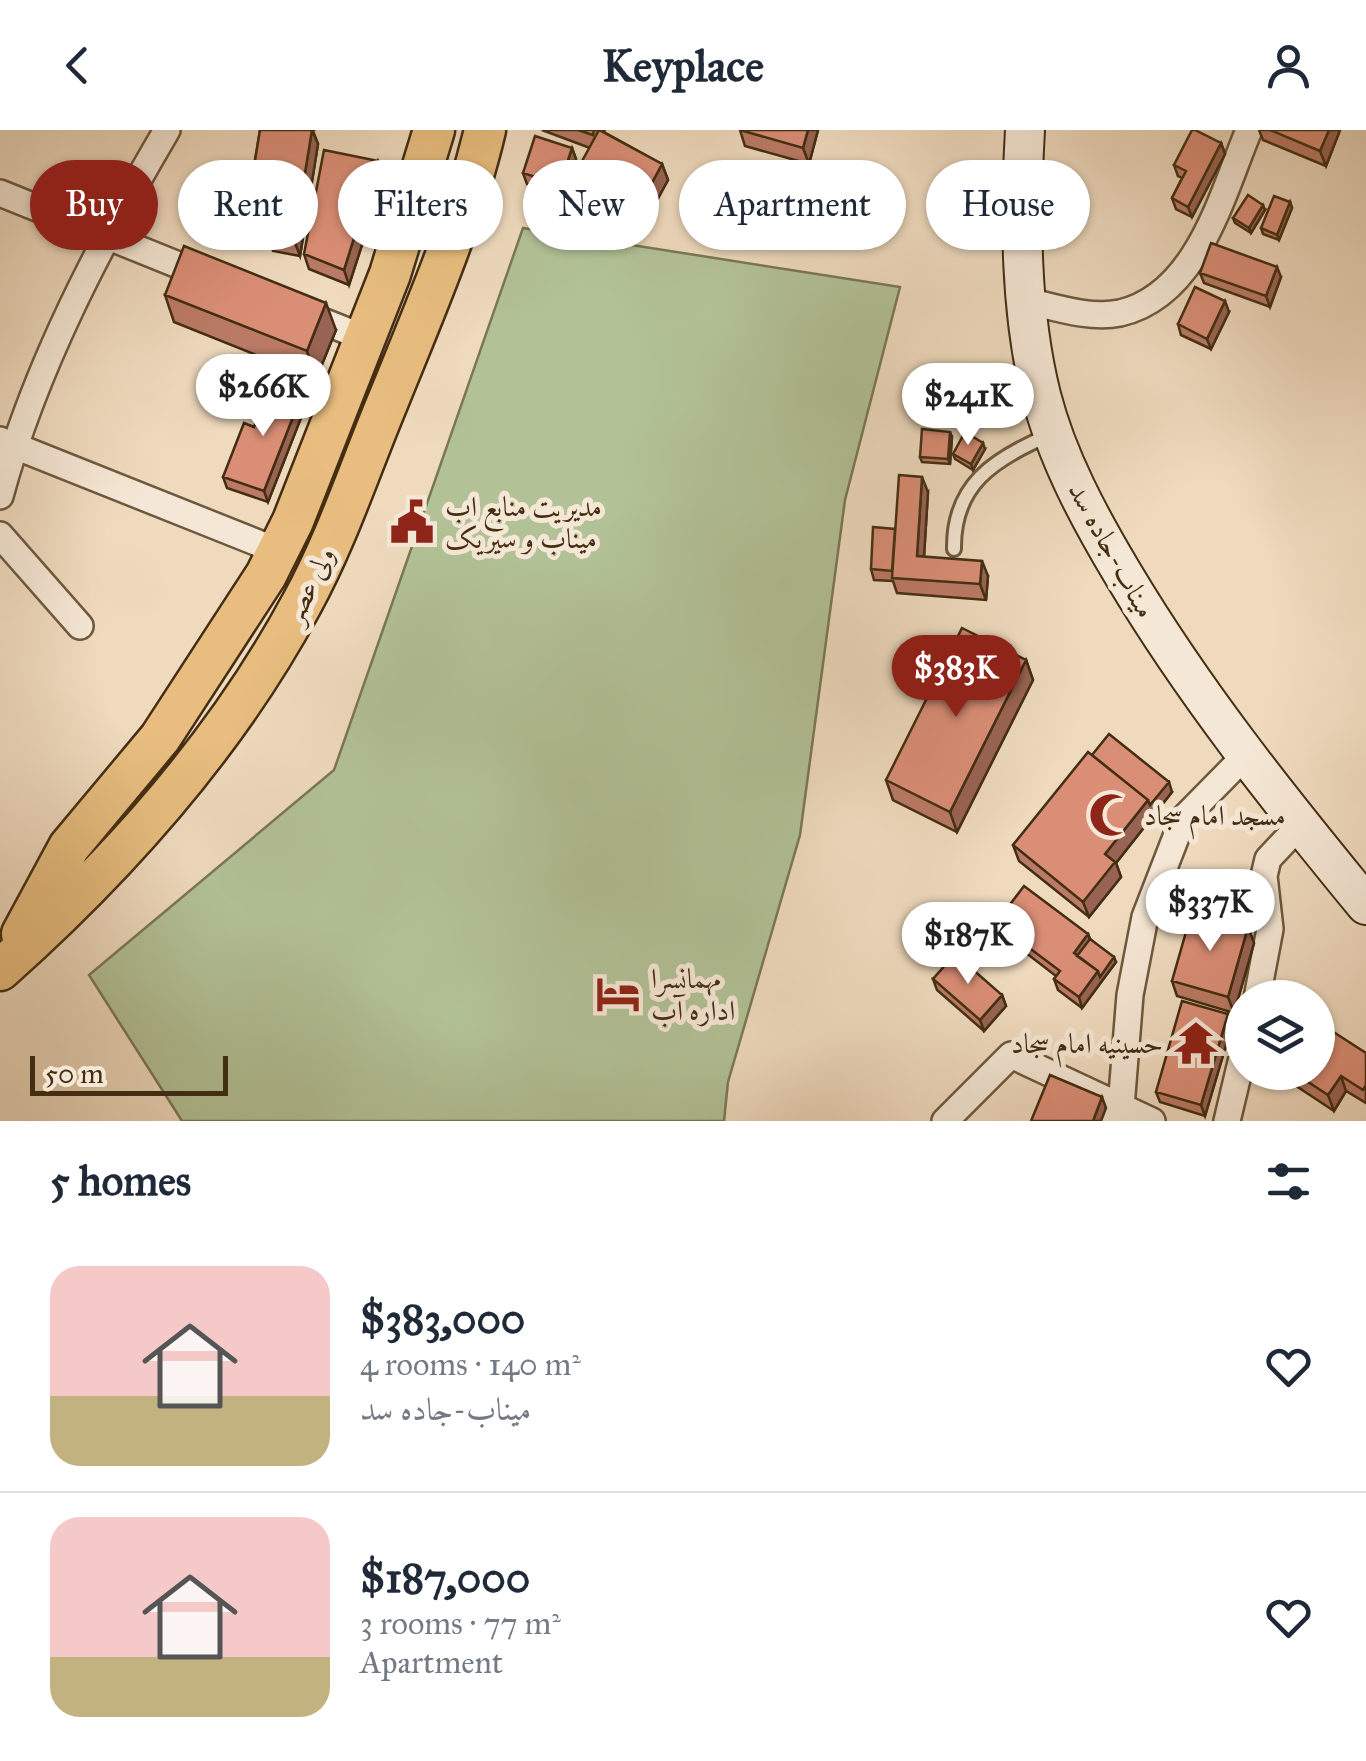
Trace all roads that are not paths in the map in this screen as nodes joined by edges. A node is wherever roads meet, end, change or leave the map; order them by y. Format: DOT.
graph roads {
  1 [pos="167,130"];
  2 [pos="434,130"];
  3 [pos="485,130"];
  4 [pos="1025,130"];
  5 [pos="1250,130"];
  6 [pos="149,160"];
  7 [pos="0,192"];
  8 [pos="30,205"];
  9 [pos="98,250"];
  10 [pos="138,250"];
  11 [pos="235,287"];
  12 [pos="1028,301"];
  13 [pos="272,302"];
  14 [pos="365,338"];
  15 [pos="1054,433"];
  16 [pos="7,443"];
  17 [pos="0,496"];
  18 [pos="0,535"];
  19 [pos="954,550"];
  20 [pos="278,551"];
  21 [pos="80,626"];
  22 [pos="1244,757"];
  23 [pos="1300,825"];
  24 [pos="1366,905"];
  25 [pos="2,964"];
  26 [pos="1260,980"];
  27 [pos="1234,1090"];
  28 [pos="1118,1114"];
  29 [pos="945,1121"];
  30 [pos="1152,1121"];
  31 [pos="1227,1121"];
  1 -- 6 [label="street"];
  2 -- 14 [label="main road, ولی عصر"];
  3 -- 25 [label="main road, ولی عصر"];
  4 -- 12 [label="street, میناب-جاده سد"];
  5 -- 12 [label="street"];
  7 -- 8 [label="street"];
  9 -- 16 [label="street"];
  10 -- 11 [label="street"];
  12 -- 15 [label="street, میناب-جاده سد"];
  13 -- 14 [label="street"];
  14 -- 20 [label="main road, ولی عصر"];
  15 -- 19 [label="lane"];
  15 -- 22 [label="street, میناب-جاده سد"];
  16 -- 17 [label="street"];
  16 -- 20 [label="street"];
  18 -- 21 [label="street"];
  20 -- 25 [label="main road, ولی عصر"];
  22 -- 23 [label="street, میناب-جاده سد"];
  22 -- 28 [label="street"];
  23 -- 24 [label="street, میناب-جاده سد"];
  23 -- 26 [label="street"];
  27 -- 31 [label="street"];
  28 -- 29 [label="street"];
  28 -- 30 [label="street"];
}
